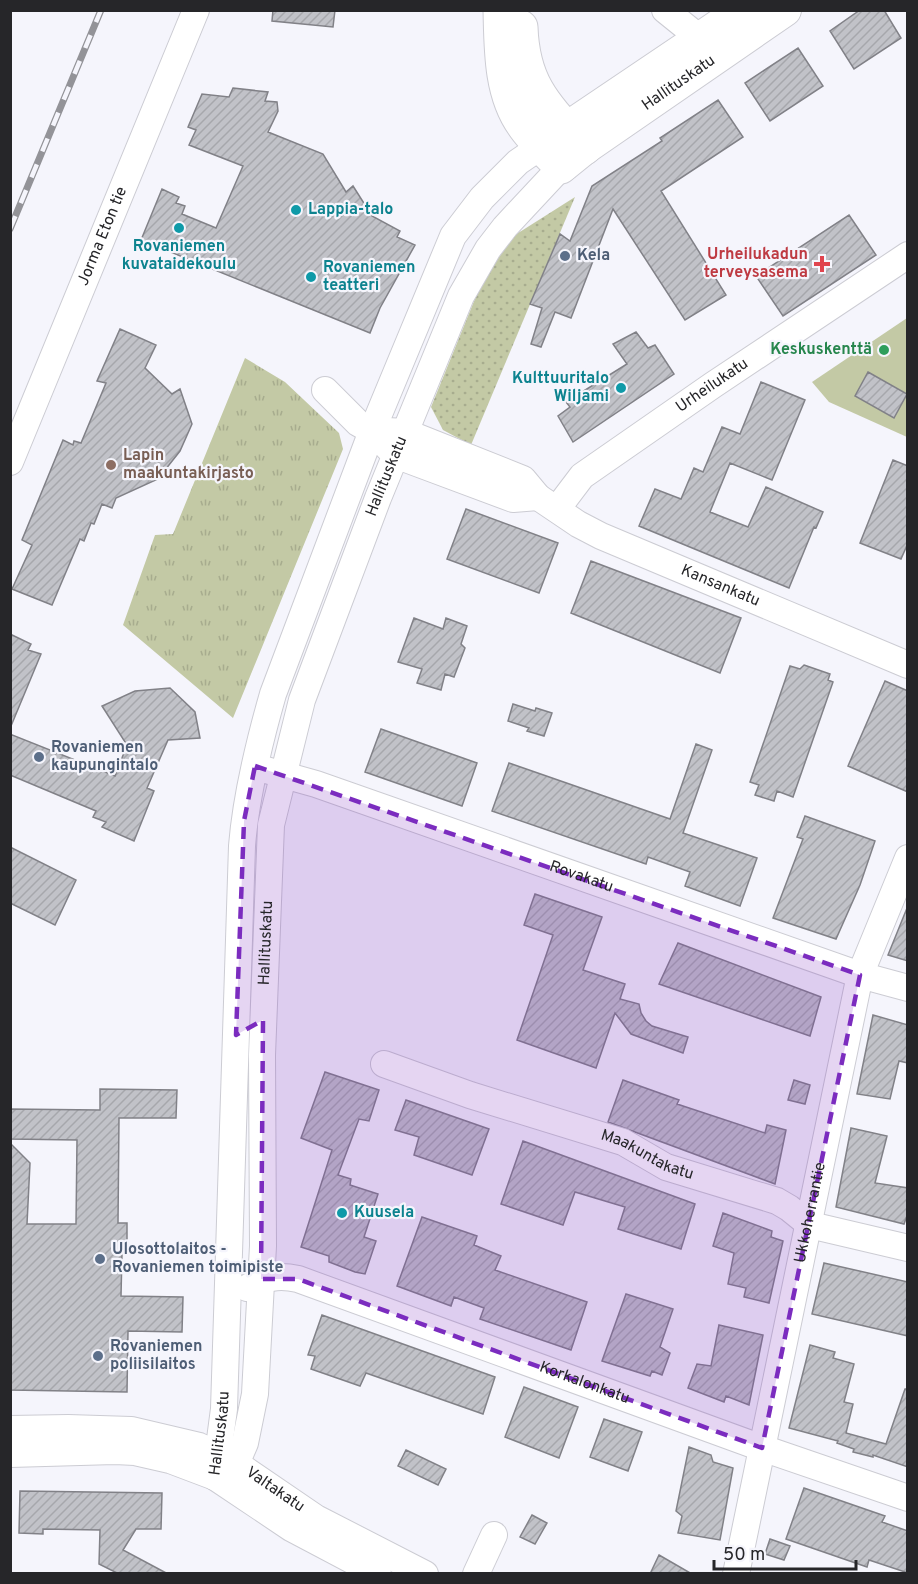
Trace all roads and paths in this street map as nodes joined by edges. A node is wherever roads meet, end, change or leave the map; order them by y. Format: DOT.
graph roads {
  1 [pos="196,10"];
  2 [pos="500,10"];
  3 [pos="520,10"];
  4 [pos="665,10"];
  5 [pos="741,10"];
  6 [pos="785,10"];
  7 [pos="704,37"];
  8 [pos="564,147"];
  9 [pos="908,255"];
  10 [pos="325,390"];
  11 [pos="372,431"];
  12 [pos="400,443"];
  13 [pos="10,462"];
  14 [pos="548,503"];
  15 [pos="908,665"];
  16 [pos="255,766"];
  17 [pos="283,774"];
  18 [pos="908,858"];
  19 [pos="860,975"];
  20 [pos="908,988"];
  21 [pos="263,1020"];
  22 [pos="236,1035"];
  23 [pos="262,1055"];
  24 [pos="384,1064"];
  25 [pos="810,1225"];
  26 [pos="908,1248"];
  27 [pos="261,1279"];
  28 [pos="226,1302"];
  29 [pos="10,1429"];
  30 [pos="762,1448"];
  31 [pos="10,1454"];
  32 [pos="224,1465"];
  33 [pos="908,1498"];
  34 [pos="494,1535"];
  35 [pos="378,1574"];
  36 [pos="425,1574"];
  37 [pos="476,1574"];
  38 [pos="736,1574"];
  1 -- 13 [label="street, Jorma Eton tie"];
  2 -- 8 [label="highway"];
  3 -- 8 [label="highway"];
  4 -- 7 [label="street"];
  5 -- 7 [label="main road, Hallituskatu"];
  6 -- 8 [label="main road, Hallituskatu"];
  7 -- 8 [label="main road, Hallituskatu"];
  8 -- 11 [label="street, Hallituskatu"];
  8 -- 12 [label="street, Hallituskatu"];
  9 -- 14 [label="street, Urheilukatu"];
  10 -- 11 [label="street"];
  11 -- 12 [label="street"];
  11 -- 16 [label="street, Hallituskatu"];
  12 -- 14 [label="street"];
  12 -- 17 [label="street, Hallituskatu"];
  14 -- 15 [label="street, Kansankatu"];
  16 -- 17 [label="street, Rovakatu"];
  16 -- 22 [label="street, Hallituskatu"];
  17 -- 19 [label="street, Rovakatu"];
  17 -- 21 [label="street, Hallituskatu"];
  18 -- 19 [label="street, Ukkoherrantie"];
  19 -- 20 [label="street, Rovakatu"];
  19 -- 25 [label="street, Ukkoherrantie"];
  21 -- 22 [label="street"];
  21 -- 23 [label="street, Hallituskatu"];
  22 -- 23 [label="street"];
  22 -- 28 [label="street, Hallituskatu"];
  23 -- 27 [label="street, Hallituskatu"];
  24 -- 25 [label="street, Maakuntakatu"];
  25 -- 26 [label="street, Maakuntakatu"];
  25 -- 30 [label="street, Ukkoherrantie"];
  27 -- 28 [label="street"];
  27 -- 30 [label="street, Korkalonkatu"];
  27 -- 32 [label="street, Hallituskatu"];
  28 -- 32 [label="street, Hallituskatu"];
  29 -- 32 [label="street, Valtakatu"];
  30 -- 33 [label="street, Korkalonkatu"];
  30 -- 38 [label="street, Ukkoherrantie"];
  31 -- 32 [label="street, Valtakatu"];
  32 -- 35 [label="street, Valtakatu"];
  32 -- 36 [label="street, Valtakatu"];
  34 -- 37 [label="street"];
}
